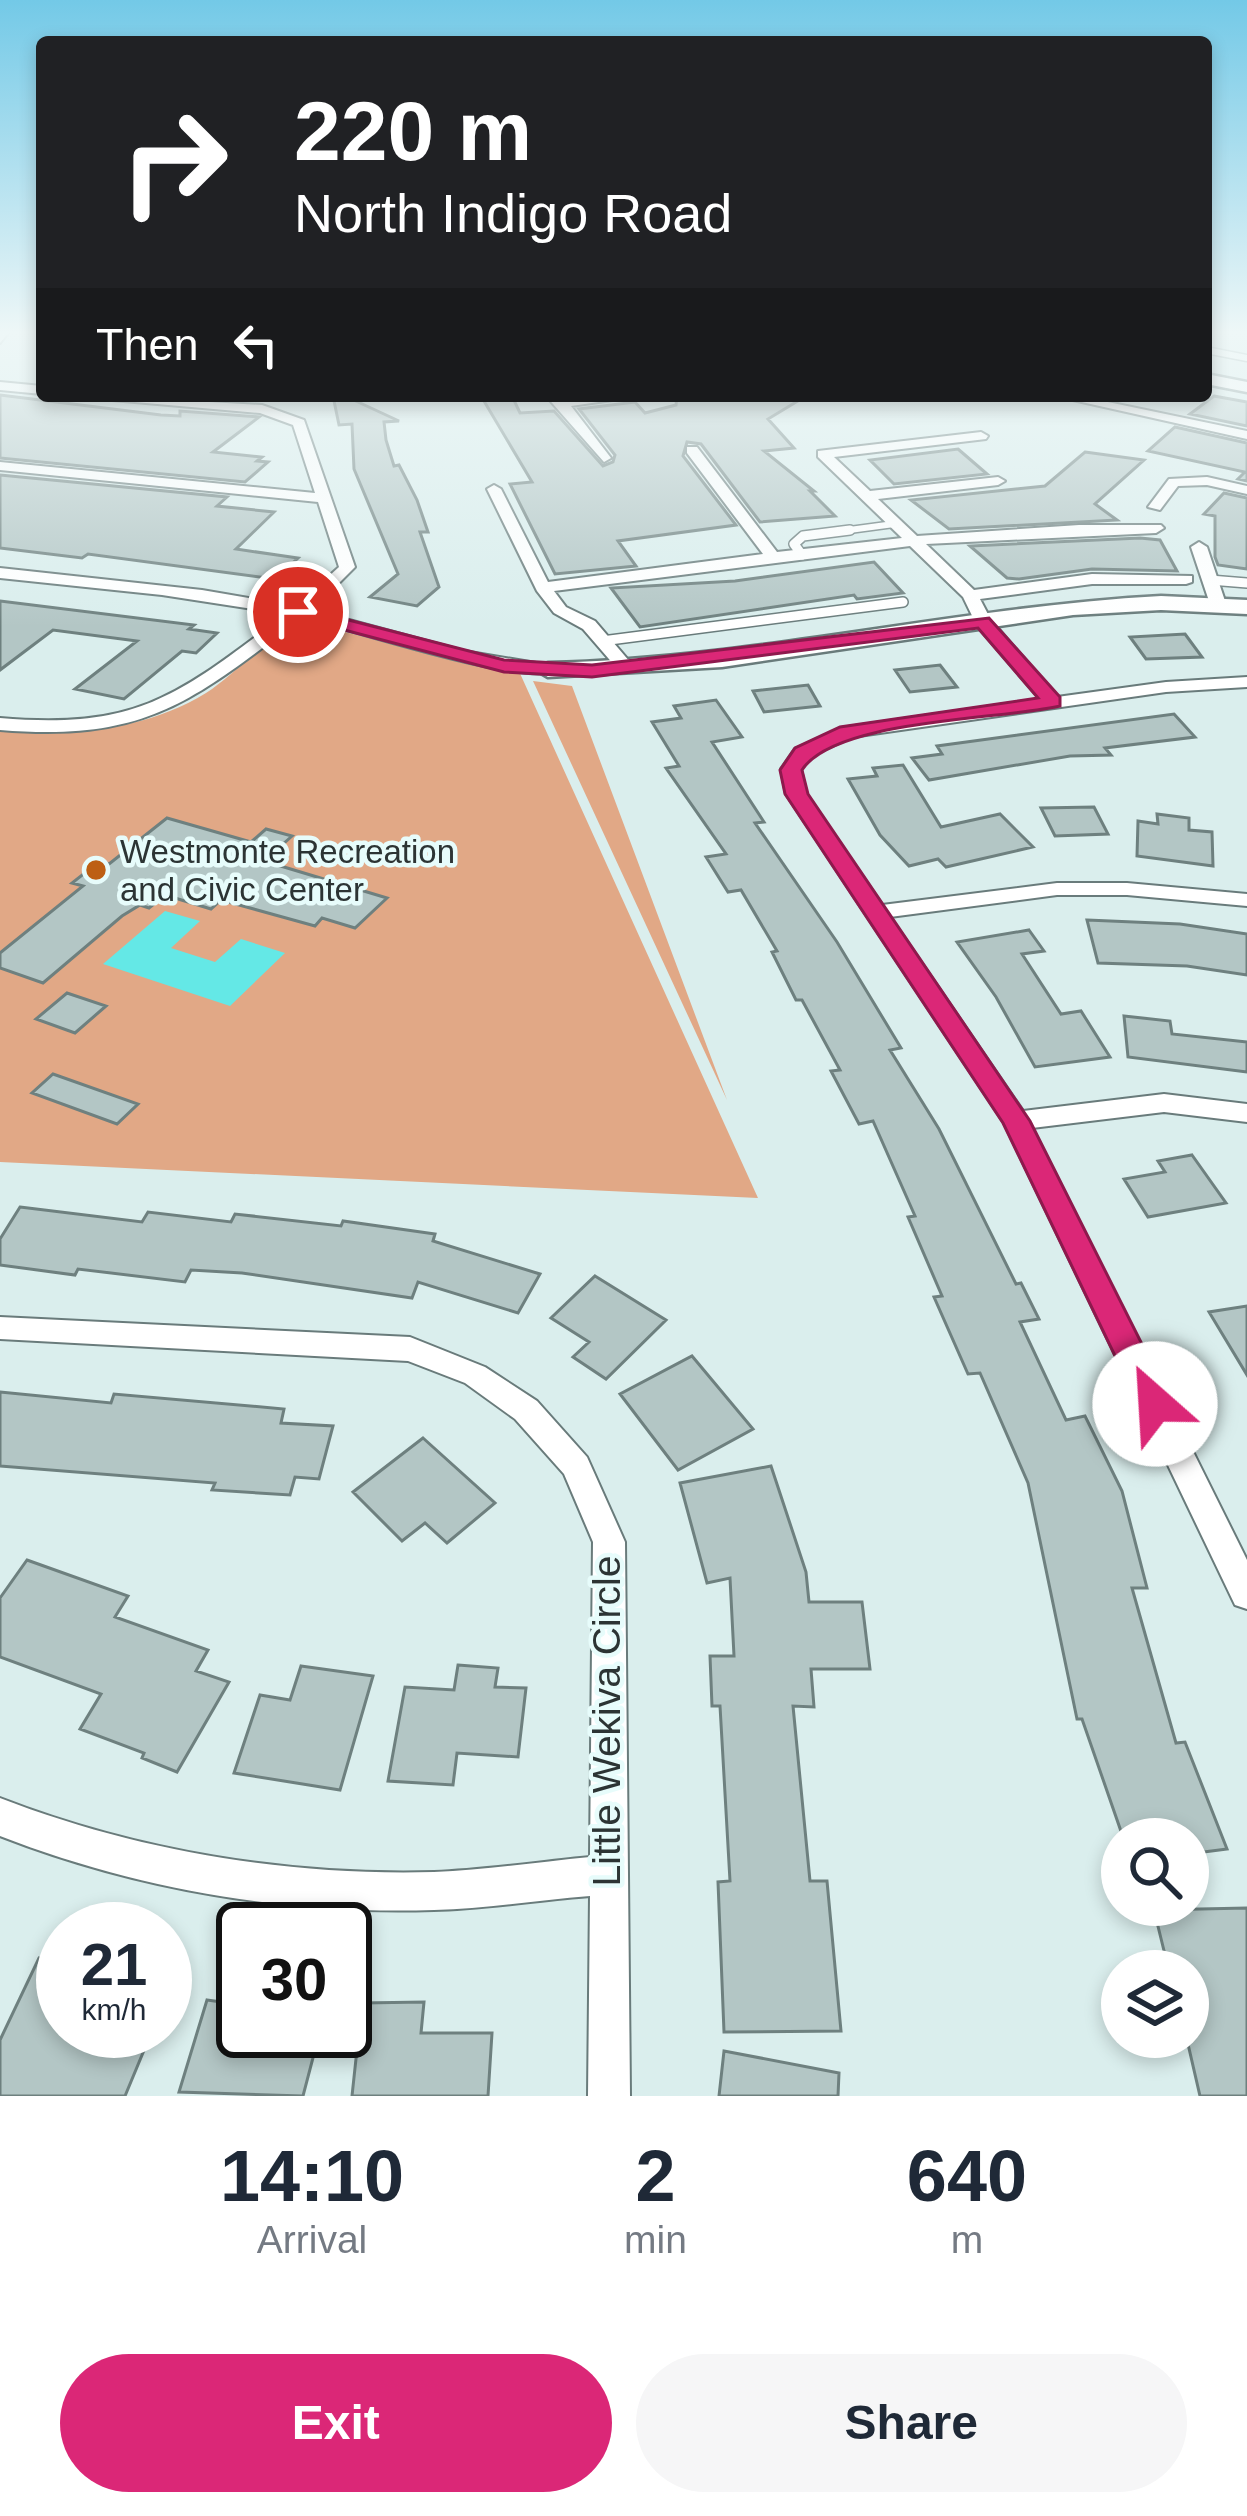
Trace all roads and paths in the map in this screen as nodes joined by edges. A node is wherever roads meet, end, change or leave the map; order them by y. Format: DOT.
graph roads {
  1 [pos="304,431"];
  2 [pos="582,431"];
  3 [pos="981,436"];
  4 [pos="692,450"];
  5 [pos="604,458"];
  6 [pos="0,466"];
  7 [pos="998,481"];
  8 [pos="494,489"];
  9 [pos="1247,490"];
  10 [pos="866,496"];
  11 [pos="326,498"];
  12 [pos="1155,507"];
  13 [pos="894,524"];
  14 [pos="1156,528"];
  15 [pos="914,543"];
  16 [pos="1199,547"];
  17 [pos="802,555"];
  18 [pos="774,558"];
  19 [pos="0,573"];
  20 [pos="1186,579"];
  21 [pos="1247,583"];
  22 [pos="542,588"];
  23 [pos="1214,592"];
  24 [pos="970,595"];
  25 [pos="903,602"];
  26 [pos="1247,607"];
  27 [pos="298,612"];
  28 [pos="983,622"];
  29 [pos="602,640"];
  30 [pos="627,669"];
  31 [pos="548,670"];
  32 [pos="1247,682"];
  33 [pos="1052,702"];
  34 [pos="0,724"];
  35 [pos="1247,900"];
  36 [pos="877,912"];
  37 [pos="1247,1113"];
  38 [pos="1016,1121"];
  39 [pos="0,1328"];
  40 [pos="1247,1594"];
  41 [pos="0,1817"];
  42 [pos="606,1875"];
  43 [pos="609,2096"];
  1 -- 11 [label="street"];
  2 -- 5 [label="street"];
  3 -- 10 [label="street"];
  4 -- 18 [label="street"];
  6 -- 11 [label="street"];
  7 -- 10 [label="street"];
  8 -- 22 [label="street"];
  9 -- 12 [label="street"];
  10 -- 13 [label="street"];
  11 -- 27 [label="street"];
  13 -- 15 [label="street"];
  13 -- 17 [label="lane"];
  14 -- 15 [label="street"];
  15 -- 17 [label="street"];
  15 -- 24 [label="street"];
  16 -- 23 [label="street"];
  17 -- 18 [label="street"];
  18 -- 22 [label="street"];
  19 -- 27 [label="street"];
  20 -- 24 [label="street"];
  21 -- 23 [label="lane"];
  22 -- 29 [label="street"];
  23 -- 26 [label="street"];
  23 -- 28 [label="street"];
  24 -- 28 [label="street"];
  25 -- 29 [label="lane"];
  27 -- 31 [label="street"];
  27 -- 34 [label="street"];
  28 -- 30 [label="street"];
  28 -- 33 [label="street"];
  29 -- 30 [label="street"];
  30 -- 31 [label="street"];
  32 -- 33 [label="street"];
  33 -- 36 [label="street"];
  35 -- 36 [label="street"];
  36 -- 38 [label="street"];
  37 -- 38 [label="street"];
  38 -- 40 [label="street"];
  39 -- 42 [label="street, Little Wekiva Circle"];
  41 -- 42 [label="street"];
  42 -- 43 [label="street, Little Wekiva Circle"];
}
